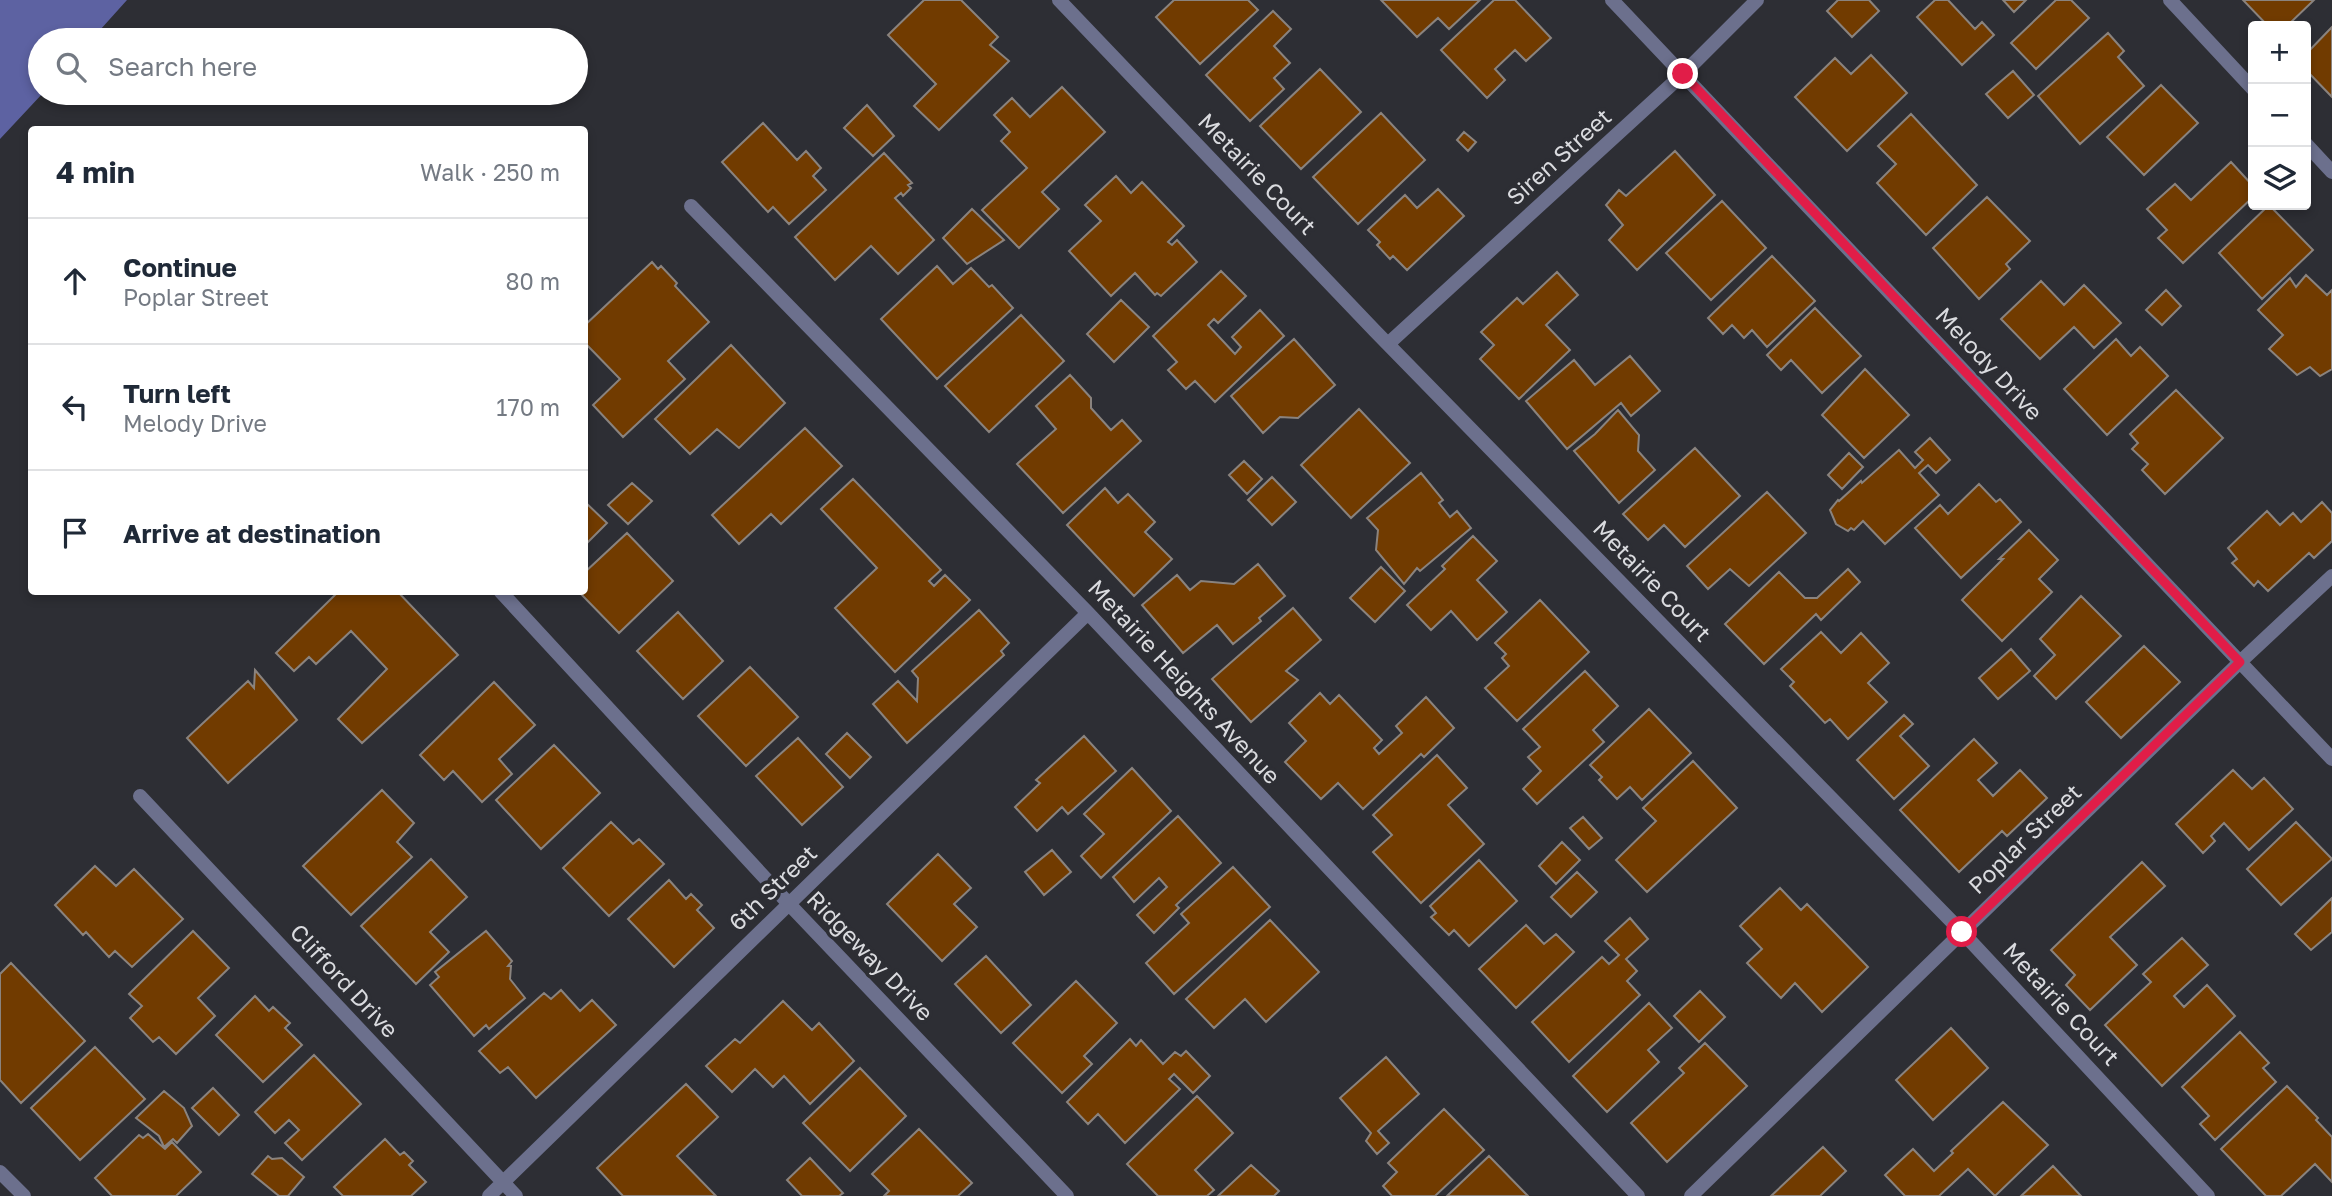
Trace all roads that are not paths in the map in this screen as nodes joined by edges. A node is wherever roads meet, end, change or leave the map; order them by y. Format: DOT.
graph roads {
  1 [pos="1059,0"];
  2 [pos="1612,0"];
  3 [pos="1757,0"];
  4 [pos="2170,0"];
  5 [pos="1683,74"];
  6 [pos="2248,84"];
  7 [pos="2309,147"];
  8 [pos="2332,172"];
  9 [pos="691,206"];
  10 [pos="1388,344"];
  11 [pos="2332,576"];
  12 [pos="504,595"];
  13 [pos="1088,614"];
  14 [pos="2240,662"];
  15 [pos="2332,759"];
  16 [pos="140,796"];
  17 [pos="789,904"];
  18 [pos="1962,932"];
  19 [pos="0,1172"];
  20 [pos="503,1183"];
  21 [pos="24,1196"];
  22 [pos="489,1196"];
  23 [pos="516,1196"];
  24 [pos="1067,1196"];
  25 [pos="1638,1196"];
  26 [pos="1690,1196"];
  27 [pos="2208,1196"];
  1 -- 10 [label="street, Metairie Court"];
  2 -- 5 [label="street, Melody Drive"];
  3 -- 5 [label="street, Siren Street"];
  4 -- 6 [label="street"];
  5 -- 10 [label="street, Siren Street"];
  5 -- 14 [label="street, Melody Drive"];
  7 -- 8 [label="street"];
  9 -- 13 [label="street, Metairie Heights Avenue"];
  10 -- 18 [label="street, Metairie Court"];
  11 -- 14 [label="street, Poplar Street"];
  12 -- 17 [label="street, Ridgeway Drive"];
  13 -- 17 [label="street, 6th Street"];
  13 -- 25 [label="street, Metairie Heights Avenue"];
  14 -- 15 [label="street, Melody Drive"];
  14 -- 18 [label="street, Poplar Street"];
  16 -- 20 [label="street, Clifford Drive"];
  17 -- 20 [label="street, 6th Street"];
  17 -- 24 [label="street, Ridgeway Drive"];
  18 -- 26 [label="street, Poplar Street"];
  18 -- 27 [label="street, Metairie Court"];
  19 -- 21 [label="street"];
  20 -- 22 [label="street, 6th Street"];
  20 -- 23 [label="street, Clifford Drive"];
}
